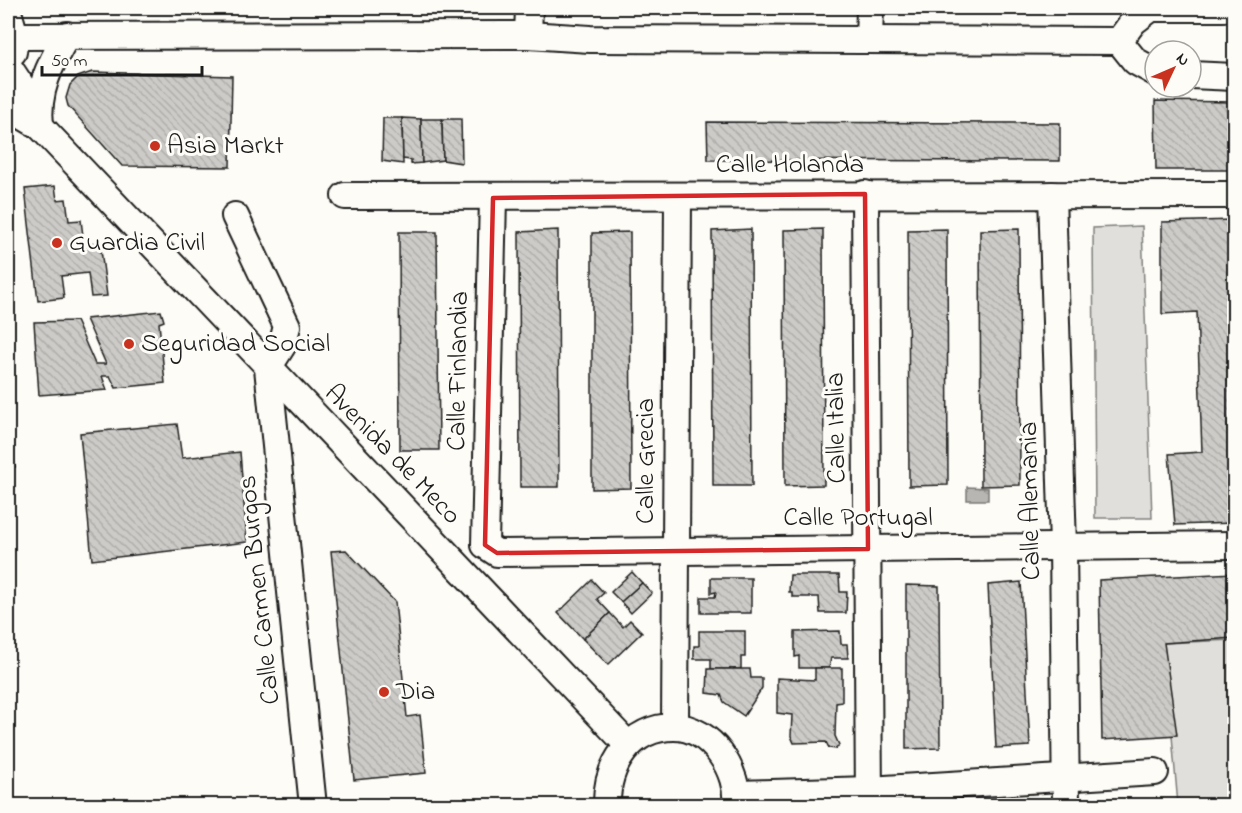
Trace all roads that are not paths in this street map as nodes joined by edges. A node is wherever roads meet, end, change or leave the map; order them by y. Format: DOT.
graph roads {
  1 [pos="529,8"];
  2 [pos="870,8"];
  3 [pos="1224,8"];
  4 [pos="11,24"];
  5 [pos="67,35"];
  6 [pos="528,35"];
  7 [pos="869,39"];
  8 [pos="1119,40"];
  9 [pos="8,65"];
  10 [pos="1143,65"];
  11 [pos="1203,76"];
  12 [pos="1234,77"];
  13 [pos="8,106"];
  14 [pos="39,119"];
  15 [pos="865,194"];
  16 [pos="1052,195"];
  17 [pos="1234,195"];
  18 [pos="345,196"];
  19 [pos="678,196"];
  20 [pos="493,198"];
  21 [pos="235,216"];
  22 [pos="268,368"];
  23 [pos="485,545"];
  24 [pos="1234,545"];
  25 [pos="1063,546"];
  26 [pos="868,549"];
  27 [pos="676,550"];
  28 [pos="675,727"];
  29 [pos="628,745"];
  30 [pos="1155,772"];
  31 [pos="1065,777"];
  32 [pos="869,798"];
  33 [pos="736,800"];
  34 [pos="607,805"];
  35 [pos="313,806"];
  36 [pos="1066,806"];
  1 -- 6 [label="street"];
  2 -- 7 [label="street"];
  3 -- 8 [label="street"];
  4 -- 5 [label="street"];
  4 -- 9 [label="street"];
  5 -- 6 [label="street"];
  5 -- 14 [label="street"];
  6 -- 7 [label="street"];
  7 -- 8 [label="street"];
  8 -- 10 [label="street"];
  9 -- 14 [label="street, Avenida de Meco"];
  11 -- 12 [label="street"];
  13 -- 14 [label="street, Avenida de Meco"];
  14 -- 22 [label="street, Avenida de Meco"];
  15 -- 16 [label="street, Calle Holanda"];
  15 -- 19 [label="street, Calle Holanda"];
  15 -- 26 [label="street, Calle Italia"];
  16 -- 17 [label="street, Calle Holanda"];
  16 -- 25 [label="street, Calle Alemania"];
  18 -- 20 [label="street, Calle Holanda"];
  19 -- 20 [label="street, Calle Holanda"];
  19 -- 27 [label="street, Calle Grecia"];
  20 -- 23 [label="street, Calle Finlandia"];
  21 -- 22 [label="street"];
  22 -- 29 [label="street, Avenida de Meco"];
  22 -- 35 [label="street, Calle Carmen Burgos"];
  23 -- 27 [label="street, Calle Portugal"];
  24 -- 25 [label="street, Calle Portugal"];
  25 -- 26 [label="street, Calle Portugal"];
  25 -- 31 [label="street, Calle Alemania"];
  26 -- 27 [label="street, Calle Portugal"];
  26 -- 32 [label="street, Calle Italia"];
  27 -- 28 [label="street, Calle Grecia"];
  28 -- 29 [label="street"];
  28 -- 33 [label="street"];
  29 -- 34 [label="street"];
  30 -- 31 [label="street"];
  31 -- 32 [label="street"];
  31 -- 36 [label="street, Calle Alemania"];
  32 -- 33 [label="street"];
}
